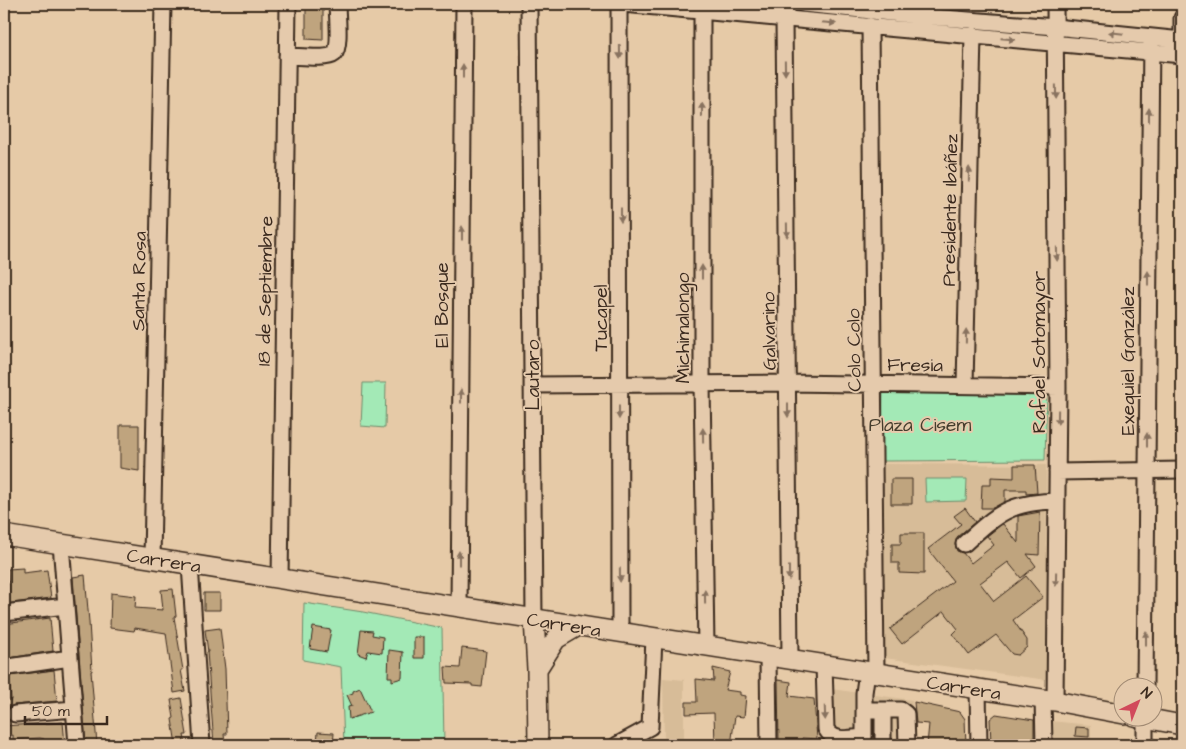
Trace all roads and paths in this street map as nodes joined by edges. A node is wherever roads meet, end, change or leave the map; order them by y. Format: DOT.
graph roads {
  1 [pos="163,4"];
  2 [pos="288,4"];
  3 [pos="337,4"];
  4 [pos="464,4"];
  5 [pos="529,4"];
  6 [pos="619,4"];
  7 [pos="623,4"];
  8 [pos="789,4"];
  9 [pos="804,4"];
  10 [pos="1055,4"];
  11 [pos="829,5"];
  12 [pos="660,6"];
  13 [pos="702,11"];
  14 [pos="919,17"];
  15 [pos="1182,18"];
  16 [pos="784,19"];
  17 [pos="870,26"];
  18 [pos="1055,27"];
  19 [pos="972,35"];
  20 [pos="1182,40"];
  21 [pos="1055,43"];
  22 [pos="1150,44"];
  23 [pos="1182,55"];
  24 [pos="288,56"];
  25 [pos="532,384"];
  26 [pos="702,384"];
  27 [pos="788,384"];
  28 [pos="874,384"];
  29 [pos="620,385"];
  30 [pos="964,385"];
  31 [pos="1058,388"];
  32 [pos="1147,470"];
  33 [pos="1182,470"];
  34 [pos="1057,472"];
  35 [pos="1057,501"];
  36 [pos="4,535"];
  37 [pos="61,544"];
  38 [pos="964,544"];
  39 [pos="152,558"];
  40 [pos="190,564"];
  41 [pos="280,579"];
  42 [pos="66,606"];
  43 [pos="459,607"];
  44 [pos="4,613"];
  45 [pos="534,619"];
  46 [pos="578,626"];
  47 [pos="620,632"];
  48 [pos="654,638"];
  49 [pos="706,646"];
  50 [pos="768,656"];
  51 [pos="70,658"];
  52 [pos="790,659"];
  53 [pos="824,665"];
  54 [pos="9,666"];
  55 [pos="537,668"];
  56 [pos="871,672"];
  57 [pos="1145,676"];
  58 [pos="978,689"];
  59 [pos="1049,700"];
  60 [pos="74,710"];
  61 [pos="864,710"];
  62 [pos="883,710"];
  63 [pos="1114,712"];
  64 [pos="14,714"];
  65 [pos="1164,721"];
  66 [pos="1182,725"];
  67 [pos="1143,726"];
  68 [pos="864,737"];
  69 [pos="883,741"];
  70 [pos="77,745"];
  71 [pos="202,745"];
  72 [pos="538,745"];
  73 [pos="617,745"];
  74 [pos="769,745"];
  75 [pos="908,745"];
  76 [pos="980,745"];
  77 [pos="1044,745"];
  78 [pos="1146,745"];
  1 -- 39 [label="street, Santa Rosa"];
  2 -- 24 [label="street, 18 de Septiembre"];
  3 -- 24 [label="street"];
  43 -- 4 [label="street, El Bosque, one-way"];
  5 -- 25 [label="street, Lautaro"];
  6 -- 29 [label="street, Tucapel, one-way"];
  7 -- 12 [label="street"];
  8 -- 16 [label="street, Galvarino"];
  9 -- 11 [label="street"];
  10 -- 18 [label="street, Rafael Sotomayor"];
  11 -- 14 [label="street"];
  12 -- 13 [label="street"];
  13 -- 16 [label="street"];
  26 -- 13 [label="street, Michimalongo, one-way"];
  14 -- 17 [label="street"];
  14 -- 18 [label="street"];
  14 -- 19 [label="street"];
  15 -- 20 [label="street"];
  16 -- 17 [label="street, one-way"];
  16 -- 27 [label="street, Galvarino, one-way"];
  17 -- 28 [label="street, Colo Colo"];
  18 -- 21 [label="street, Rafael Sotomayor"];
  22 -- 18 [label="street, one-way"];
  19 -- 21 [label="street, one-way"];
  30 -- 19 [label="street, Presidente Ibáñez, one-way"];
  20 -- 22 [label="street"];
  21 -- 22 [label="street"];
  21 -- 31 [label="street, Rafael Sotomayor, one-way"];
  22 -- 23 [label="street"];
  32 -- 22 [label="street, Exequiel González, one-way"];
  24 -- 41 [label="street, 18 de Septiembre"];
  25 -- 29 [label="street, Fresia"];
  25 -- 45 [label="street, Lautaro"];
  26 -- 27 [label="street, Fresia"];
  26 -- 29 [label="street, Fresia"];
  49 -- 26 [label="street, Michimalongo, one-way"];
  27 -- 28 [label="street, Fresia"];
  27 -- 52 [label="street, Galvarino, one-way"];
  28 -- 30 [label="street, Fresia"];
  28 -- 56 [label="street, Colo Colo"];
  29 -- 47 [label="street, Tucapel, one-way"];
  30 -- 31 [label="street, Fresia"];
  31 -- 34 [label="street, Rafael Sotomayor, one-way"];
  32 -- 33 [label="street"];
  32 -- 34 [label="street"];
  57 -- 32 [label="street, Exequiel González, one-way"];
  34 -- 35 [label="street, Rafael Sotomayor"];
  35 -- 38 [label="street"];
  35 -- 59 [label="street, Rafael Sotomayor, one-way"];
  36 -- 37 [label="main road, Carrera"];
  37 -- 39 [label="main road, Carrera"];
  37 -- 42 [label="street"];
  39 -- 40 [label="main road, Carrera"];
  40 -- 41 [label="main road, Carrera"];
  40 -- 71 [label="street"];
  41 -- 43 [label="main road, Carrera"];
  42 -- 44 [label="street"];
  42 -- 51 [label="street"];
  43 -- 45 [label="main road, Carrera"];
  45 -- 46 [label="main road, Carrera"];
  45 -- 55 [label="main road, Lautaro"];
  46 -- 47 [label="main road, Carrera"];
  46 -- 55 [label="main road"];
  47 -- 48 [label="main road, Carrera"];
  48 -- 49 [label="main road, Carrera"];
  48 -- 73 [label="street"];
  49 -- 50 [label="main road, Carrera"];
  50 -- 52 [label="main road, Carrera"];
  50 -- 74 [label="street"];
  51 -- 54 [label="street"];
  51 -- 60 [label="street"];
  52 -- 53 [label="main road, Carrera"];
  53 -- 56 [label="main road, Carrera"];
  53 -- 68 [label="street, one-way"];
  55 -- 72 [label="main road, Lautaro"];
  56 -- 58 [label="main road, Carrera"];
  56 -- 61 [label="street, Colo Colo"];
  58 -- 59 [label="main road, Carrera"];
  58 -- 76 [label="street"];
  59 -- 63 [label="main road, Carrera"];
  59 -- 77 [label="street, Rafael Sotomayor"];
  60 -- 64 [label="street"];
  60 -- 70 [label="street"];
  61 -- 62 [label="street"];
  61 -- 68 [label="street, Colo Colo"];
  62 -- 69 [label="street"];
  62 -- 75 [label="street"];
  65 -- 66 [label="main road"];
  67 -- 78 [label="street"];
  68 -- 69 [label="street"];
}
